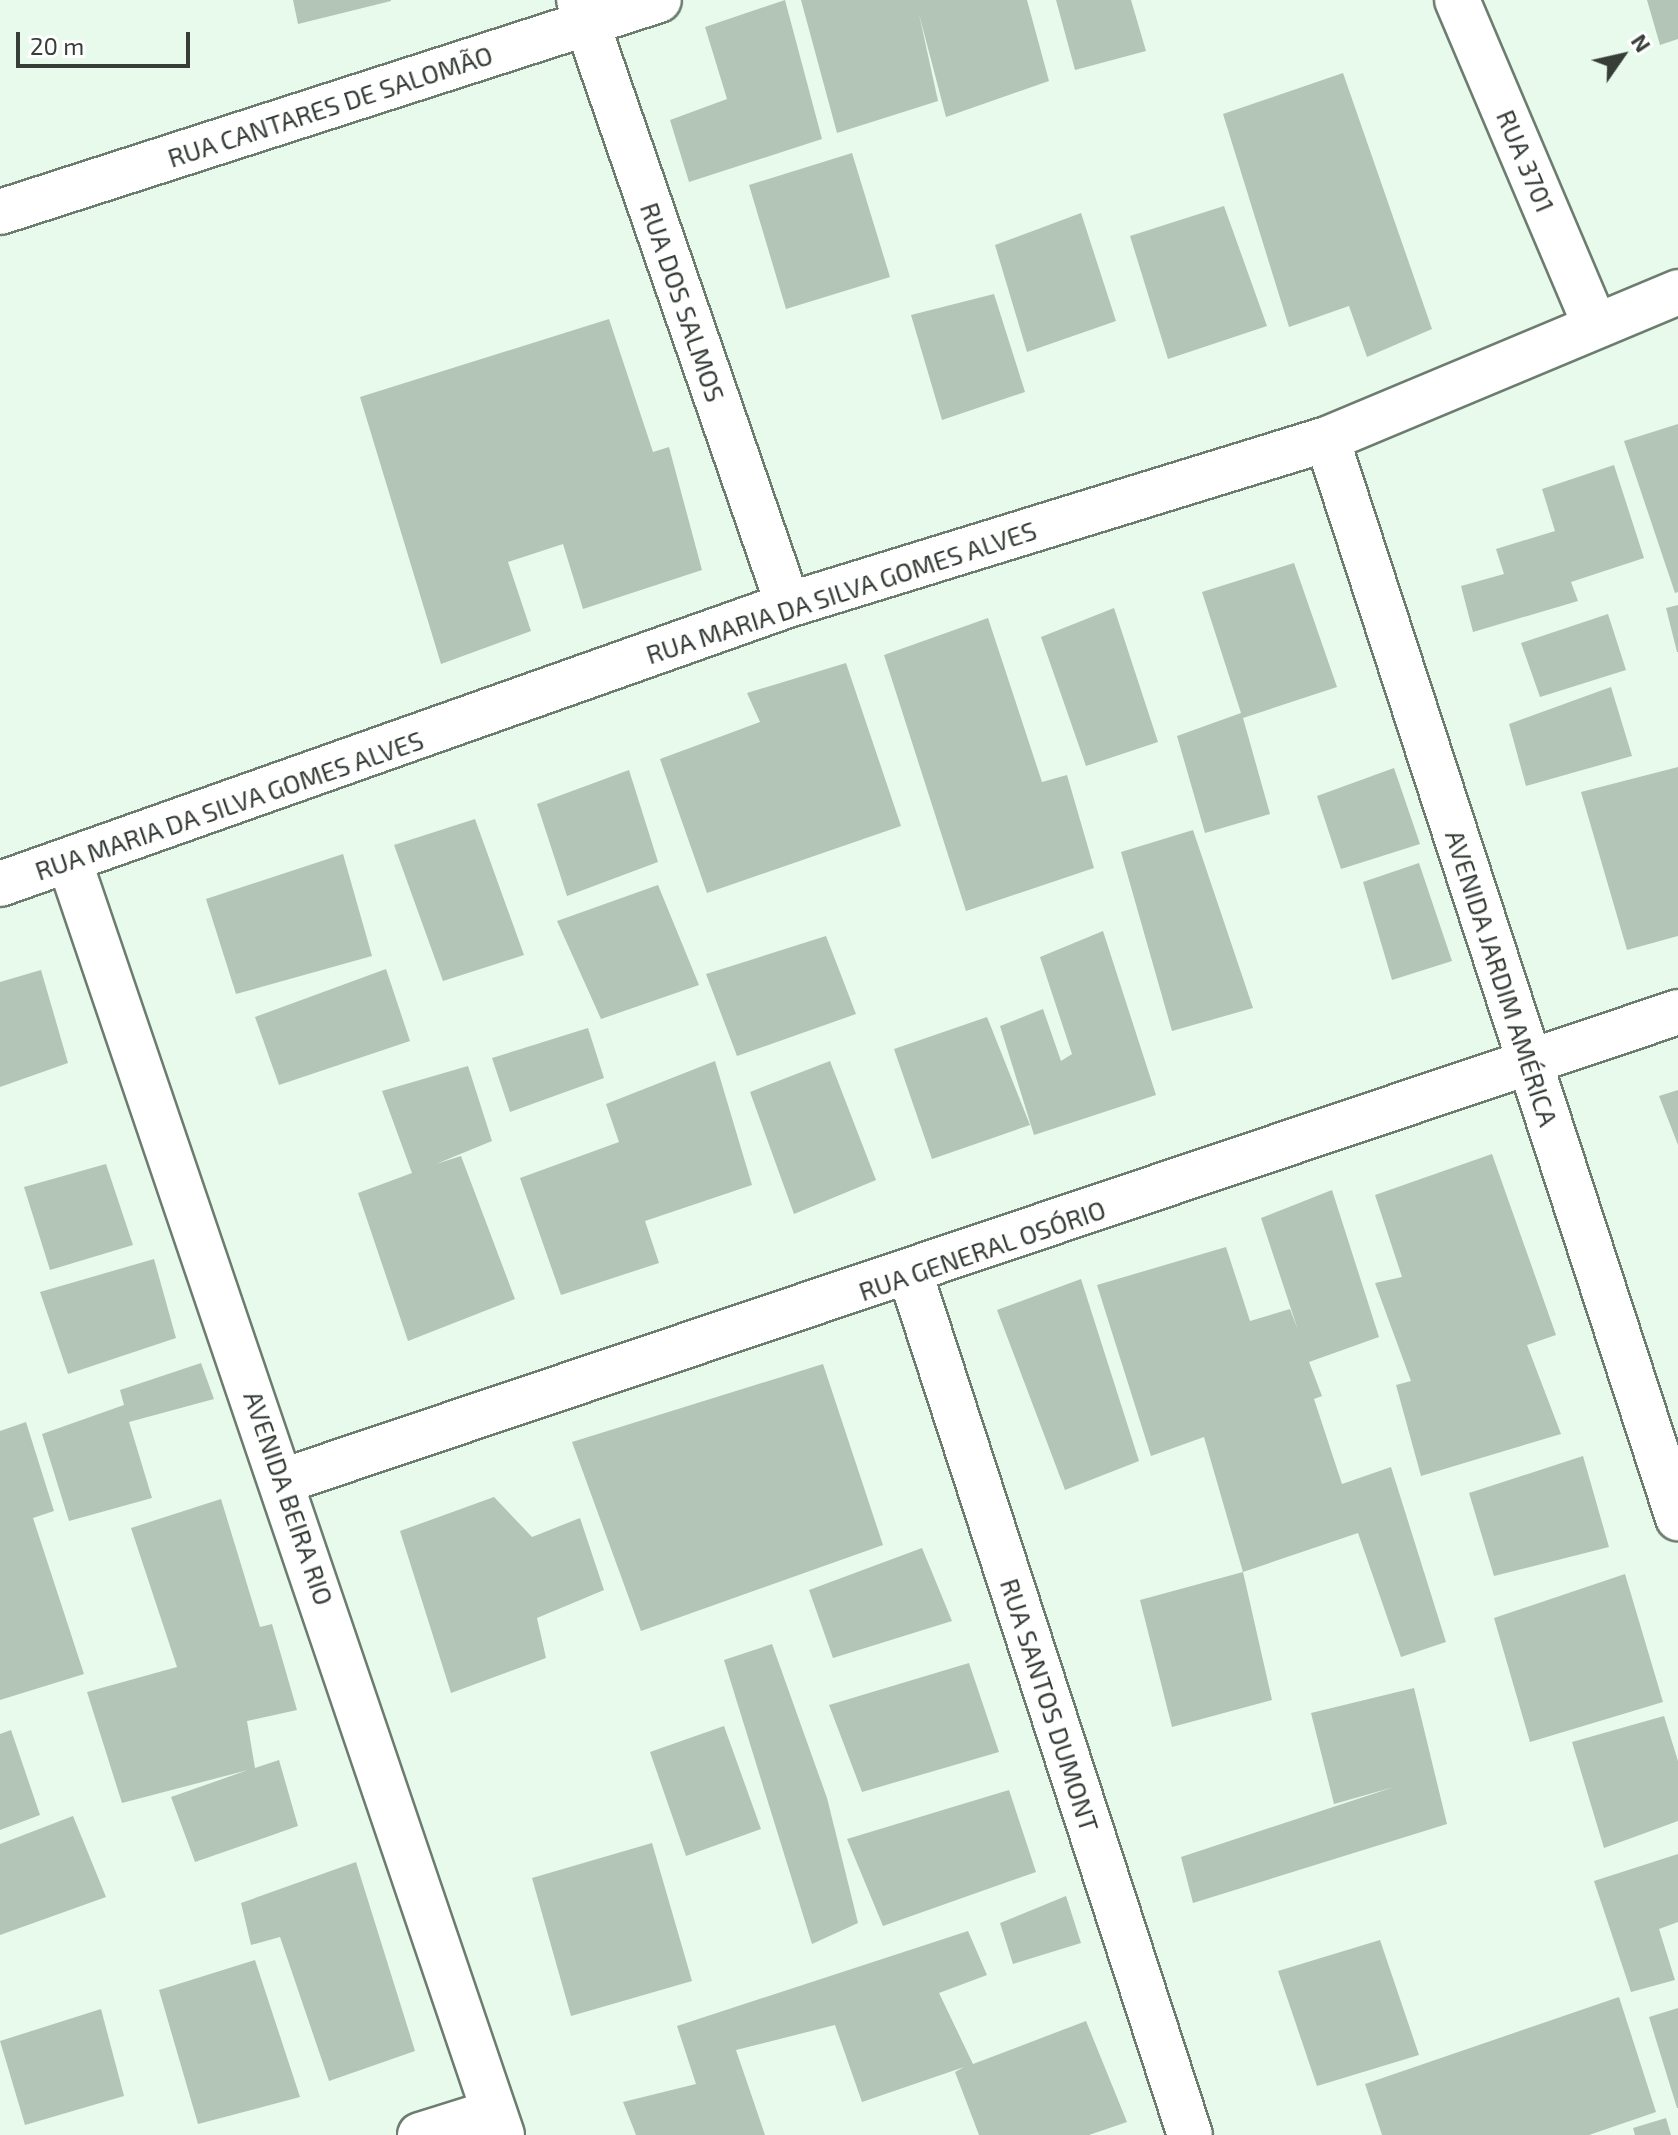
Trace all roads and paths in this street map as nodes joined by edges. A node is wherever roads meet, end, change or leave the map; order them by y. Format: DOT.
graph roads {
  1 [pos="659,0"];
  2 [pos="1457,0"];
  3 [pos="582,12"];
  4 [pos="0,212"];
  5 [pos="1678,292"];
  6 [pos="1594,322"];
  7 [pos="1327,439"];
  8 [pos="788,605"];
  9 [pos="70,863"];
  10 [pos="0,884"];
  11 [pos="1678,1012"];
  12 [pos="1528,1060"];
  13 [pos="911,1276"];
  14 [pos="283,1481"];
  15 [pos="1678,1518"];
  16 [pos="498,2124"];
  17 [pos="420,2135"];
  18 [pos="1190,2135"];
  1 -- 3 [label="street, RUA CANTARES DE SALOMÃO"];
  2 -- 6 [label="street, RUA 3701"];
  3 -- 4 [label="street, RUA CANTARES DE SALOMÃO"];
  3 -- 8 [label="street, RUA DOS SALMOS"];
  5 -- 6 [label="street, RUA MARIA DA SILVA GOMES ALVES"];
  6 -- 7 [label="street, RUA MARIA DA SILVA GOMES ALVES"];
  7 -- 8 [label="street, RUA MARIA DA SILVA GOMES ALVES"];
  7 -- 12 [label="street, AVENIDA JARDIM AMÉRICA"];
  8 -- 9 [label="street, RUA MARIA DA SILVA GOMES ALVES"];
  9 -- 10 [label="street, RUA MARIA DA SILVA GOMES ALVES"];
  9 -- 14 [label="street, AVENIDA BEIRA RIO"];
  11 -- 12 [label="street, RUA GENERAL OSÓRIO"];
  12 -- 13 [label="street, RUA GENERAL OSÓRIO"];
  12 -- 15 [label="street, AVENIDA JARDIM AMÉRICA"];
  13 -- 14 [label="street, RUA GENERAL OSÓRIO"];
  13 -- 18 [label="street, RUA SANTOS DUMONT"];
  14 -- 16 [label="street, AVENIDA BEIRA RIO"];
  16 -- 17 [label="street"];
}
